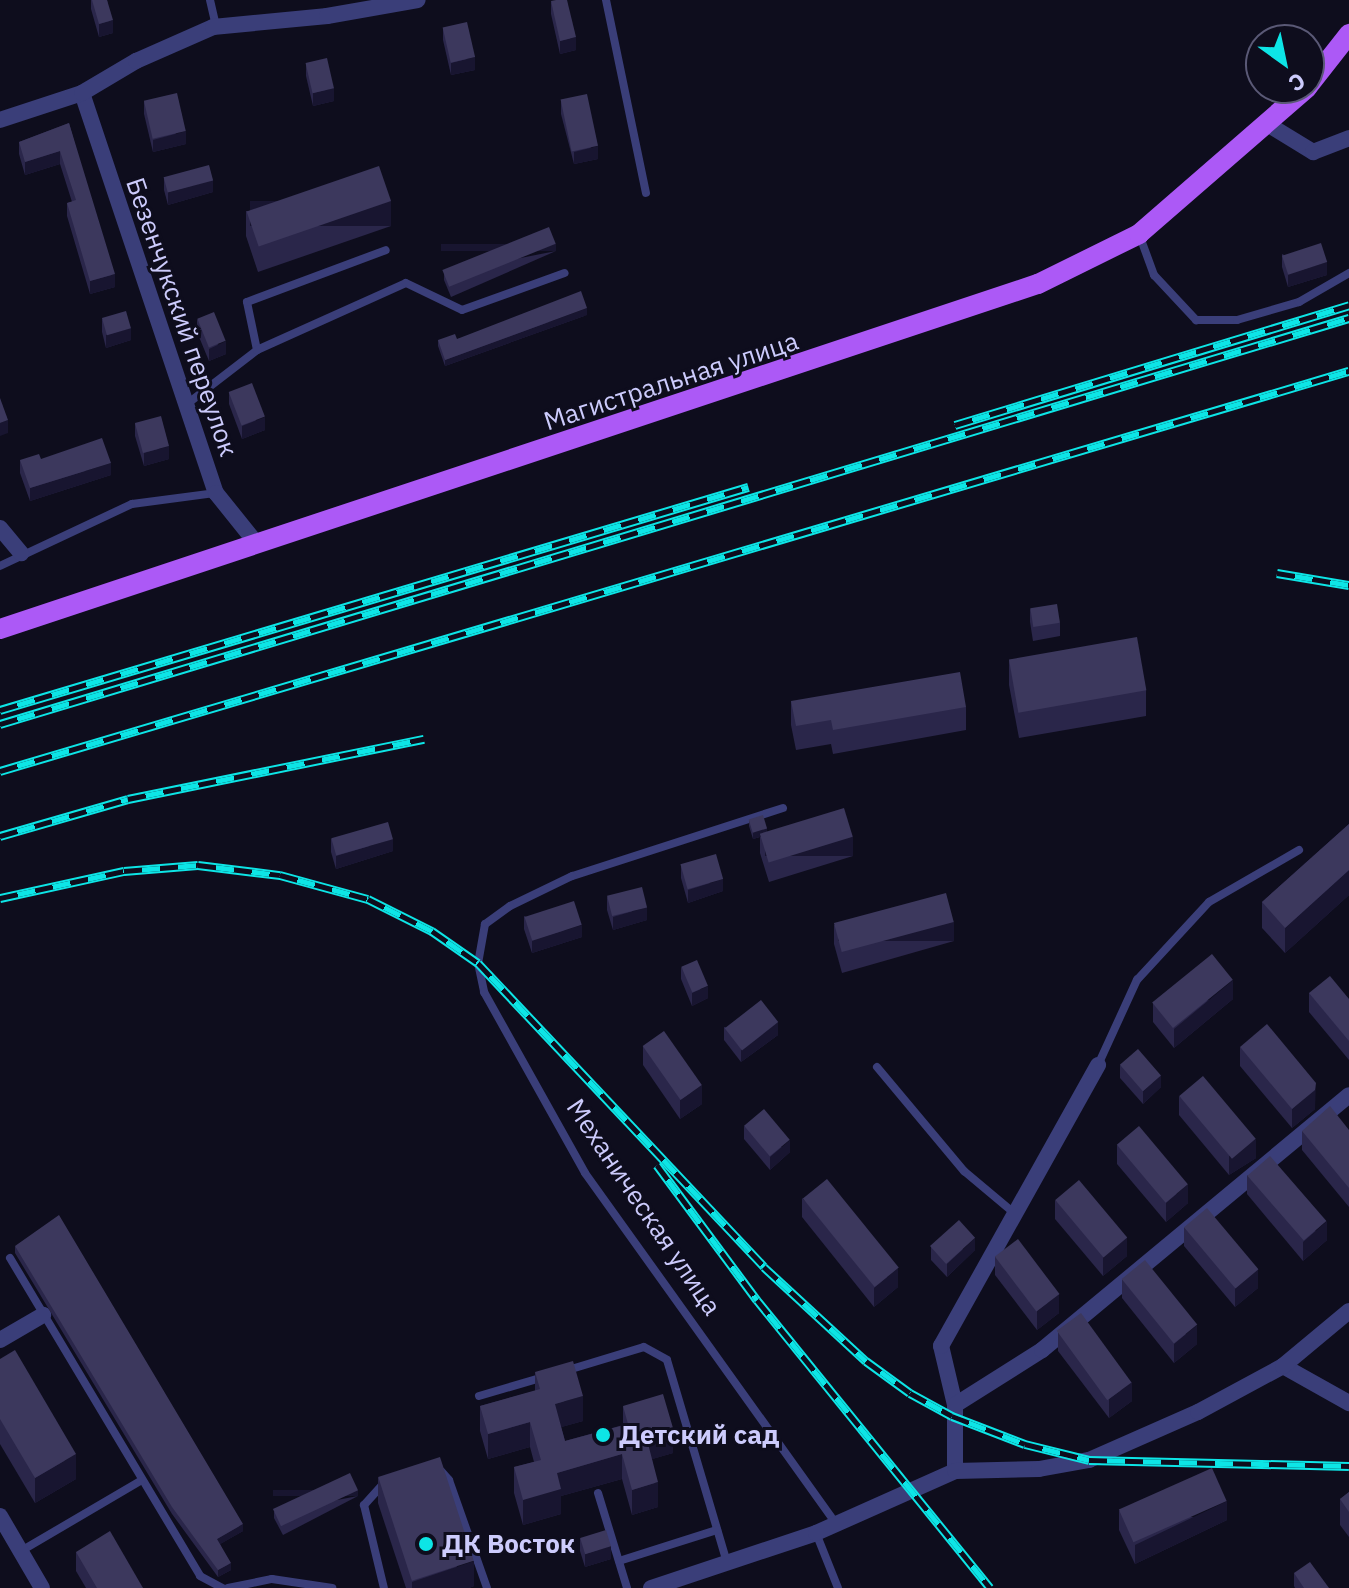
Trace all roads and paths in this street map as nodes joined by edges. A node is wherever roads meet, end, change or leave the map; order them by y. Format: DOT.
graph roads {
  1 [pos="210,0"];
  2 [pos="418,0"];
  3 [pos="606,0"];
  4 [pos="216,27"];
  5 [pos="1349,34"];
  6 [pos="1325,65"];
  7 [pos="82,93"];
  8 [pos="1291,104"];
  9 [pos="0,120"];
  10 [pos="1269,125"];
  11 [pos="1349,138"];
  12 [pos="646,193"];
  13 [pos="1139,234"];
  14 [pos="386,250"];
  15 [pos="565,273"];
  16 [pos="1349,273"];
  17 [pos="257,350"];
  18 [pos="186,404"];
  19 [pos="216,493"];
  20 [pos="0,528"];
  21 [pos="257,544"];
  22 [pos="21,553"];
  23 [pos="0,566"];
  24 [pos="0,629"];
  25 [pos="783,808"];
  26 [pos="1299,850"];
  27 [pos="1098,1065"];
  28 [pos="877,1067"];
  29 [pos="1349,1095"];
  30 [pos="1014,1213"];
  31 [pos="10,1258"];
  32 [pos="1349,1311"];
  33 [pos="43,1315"];
  34 [pos="0,1340"];
  35 [pos="1283,1366"];
  36 [pos="479,1396"];
  37 [pos="1349,1403"];
  38 [pos="955,1405"];
  39 [pos="423,1470"];
  40 [pos="955,1471"];
  41 [pos="398,1478"];
  42 [pos="142,1480"];
  43 [pos="598,1493"];
  44 [pos="0,1516"];
  45 [pos="836,1524"];
  46 [pos="717,1530"];
  47 [pos="816,1533"];
  48 [pos="21,1551"];
  49 [pos="619,1561"];
  50 [pos="727,1564"];
  51 [pos="42,1588"];
  52 [pos="225,1588"];
  53 [pos="332,1588"];
  54 [pos="384,1588"];
  55 [pos="487,1588"];
  56 [pos="627,1588"];
  57 [pos="651,1588"];
  58 [pos="838,1588"];
  1 -- 4 [label="lane"];
  2 -- 4 [label="street"];
  3 -- 12 [label="lane"];
  4 -- 7 [label="street"];
  5 -- 6 [label="main road, Магистральная улица"];
  7 -- 9 [label="street"];
  7 -- 18 [label="street, Безенчукский переулок"];
  8 -- 10 [label="main road, Магистральная улица"];
  10 -- 11 [label="street"];
  10 -- 13 [label="main road, Магистральная улица"];
  13 -- 16 [label="lane"];
  13 -- 21 [label="main road, Магистральная улица"];
  14 -- 17 [label="lane"];
  15 -- 17 [label="lane"];
  17 -- 18 [label="lane"];
  18 -- 19 [label="street, Безенчукский переулок"];
  19 -- 21 [label="street, Безенчукский переулок"];
  19 -- 22 [label="lane"];
  20 -- 22 [label="street"];
  21 -- 24 [label="main road, Магистральная улица"];
  22 -- 23 [label="lane"];
  25 -- 45 [label="lane, Механическая улица"];
  26 -- 27 [label="lane"];
  27 -- 30 [label="street"];
  28 -- 30 [label="lane"];
  29 -- 38 [label="street"];
  30 -- 38 [label="street"];
  31 -- 33 [label="lane"];
  32 -- 35 [label="street"];
  33 -- 34 [label="street"];
  33 -- 42 [label="lane"];
  35 -- 37 [label="street"];
  35 -- 40 [label="street"];
  36 -- 46 [label="lane"];
  38 -- 40 [label="street"];
  39 -- 55 [label="lane"];
  40 -- 45 [label="street"];
  41 -- 54 [label="lane"];
  42 -- 48 [label="lane"];
  42 -- 52 [label="lane"];
  43 -- 49 [label="lane"];
  44 -- 48 [label="street"];
  45 -- 47 [label="street"];
  46 -- 49 [label="lane"];
  46 -- 50 [label="lane"];
  47 -- 50 [label="street"];
  47 -- 58 [label="lane"];
  48 -- 51 [label="street"];
  49 -- 56 [label="lane"];
  50 -- 57 [label="street"];
  52 -- 53 [label="lane"];
}
